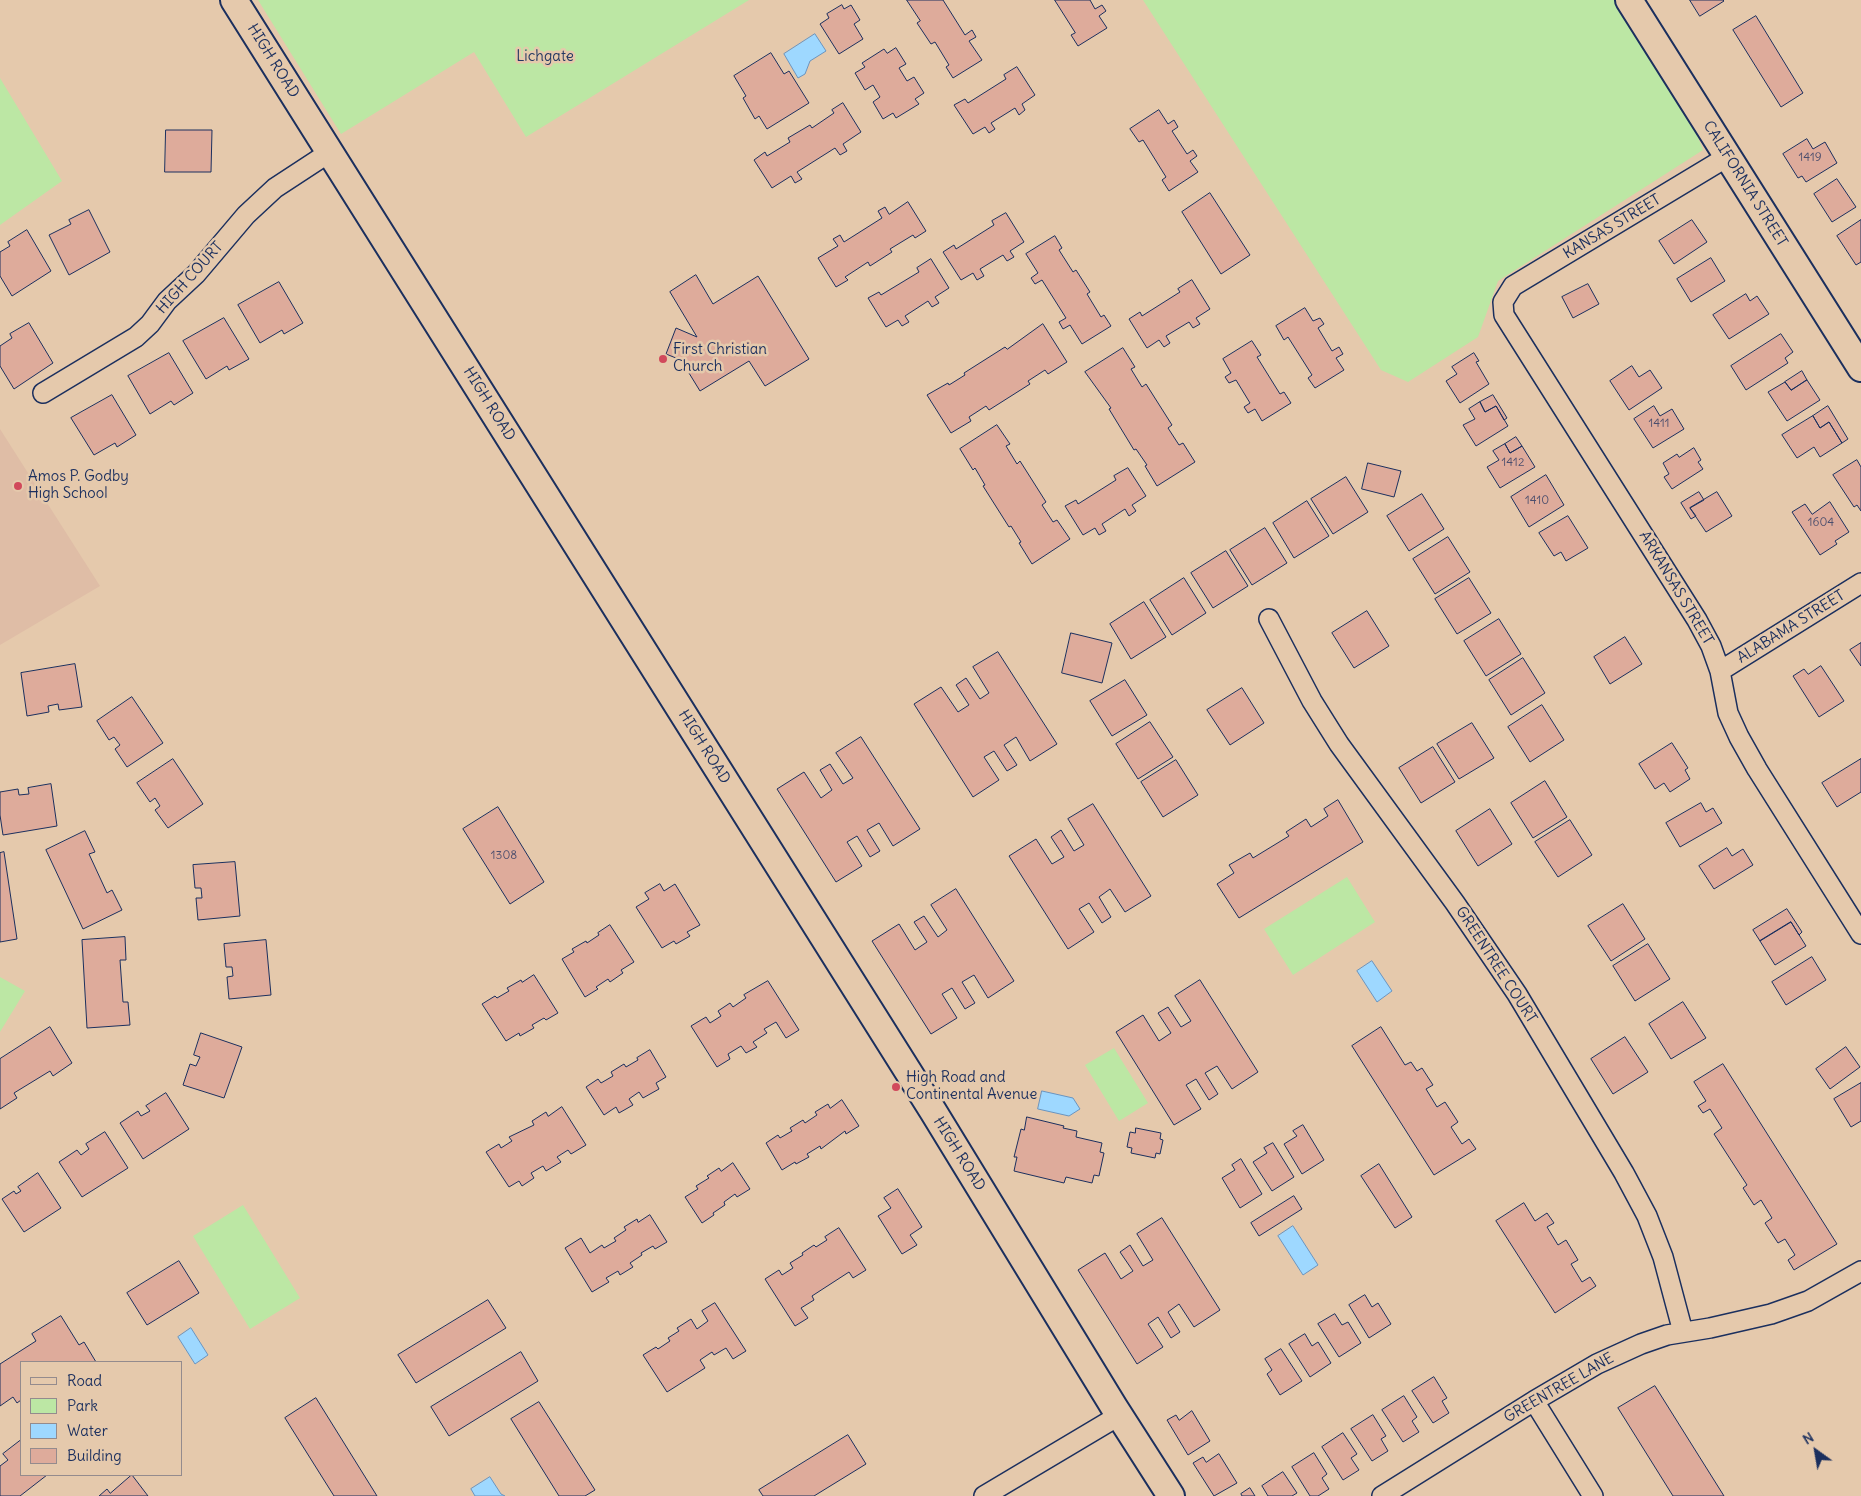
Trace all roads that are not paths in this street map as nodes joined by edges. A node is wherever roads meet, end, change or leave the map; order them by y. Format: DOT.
graph roads {
  1 [pos="234,0"];
  2 [pos="1629,0"];
  3 [pos="330,152"];
  4 [pos="1728,157"];
  5 [pos="1503,302"];
  6 [pos="1861,368"];
  7 [pos="43,393"];
  8 [pos="1861,583"];
  9 [pos="1269,619"];
  10 [pos="1720,671"];
  11 [pos="1861,934"];
  12 [pos="1861,1271"];
  13 [pos="1683,1332"];
  14 [pos="1534,1401"];
  15 [pos="1120,1415"];
  16 [pos="984,1496"];
  17 [pos="1171,1496"];
  18 [pos="1382,1496"];
  19 [pos="1594,1496"];
  1 -- 3 [label="street, HIGH ROAD"];
  2 -- 4 [label="street, CALIFORNIA STREET"];
  3 -- 7 [label="street, HIGH COURT"];
  3 -- 15 [label="street, HIGH ROAD"];
  4 -- 5 [label="street, KANSAS STREET"];
  4 -- 6 [label="street, CALIFORNIA STREET"];
  5 -- 10 [label="street, ARKANSAS STREET"];
  8 -- 10 [label="street, ALABAMA STREET"];
  9 -- 13 [label="street, GREENTREE COURT"];
  10 -- 11 [label="street, ARKANSAS STREET"];
  12 -- 13 [label="street, GREENTREE LANE"];
  13 -- 14 [label="street, GREENTREE LANE"];
  14 -- 18 [label="street, GREENTREE LANE"];
  14 -- 19 [label="street"];
  15 -- 16 [label="street"];
  15 -- 17 [label="street, HIGH ROAD"];
}
